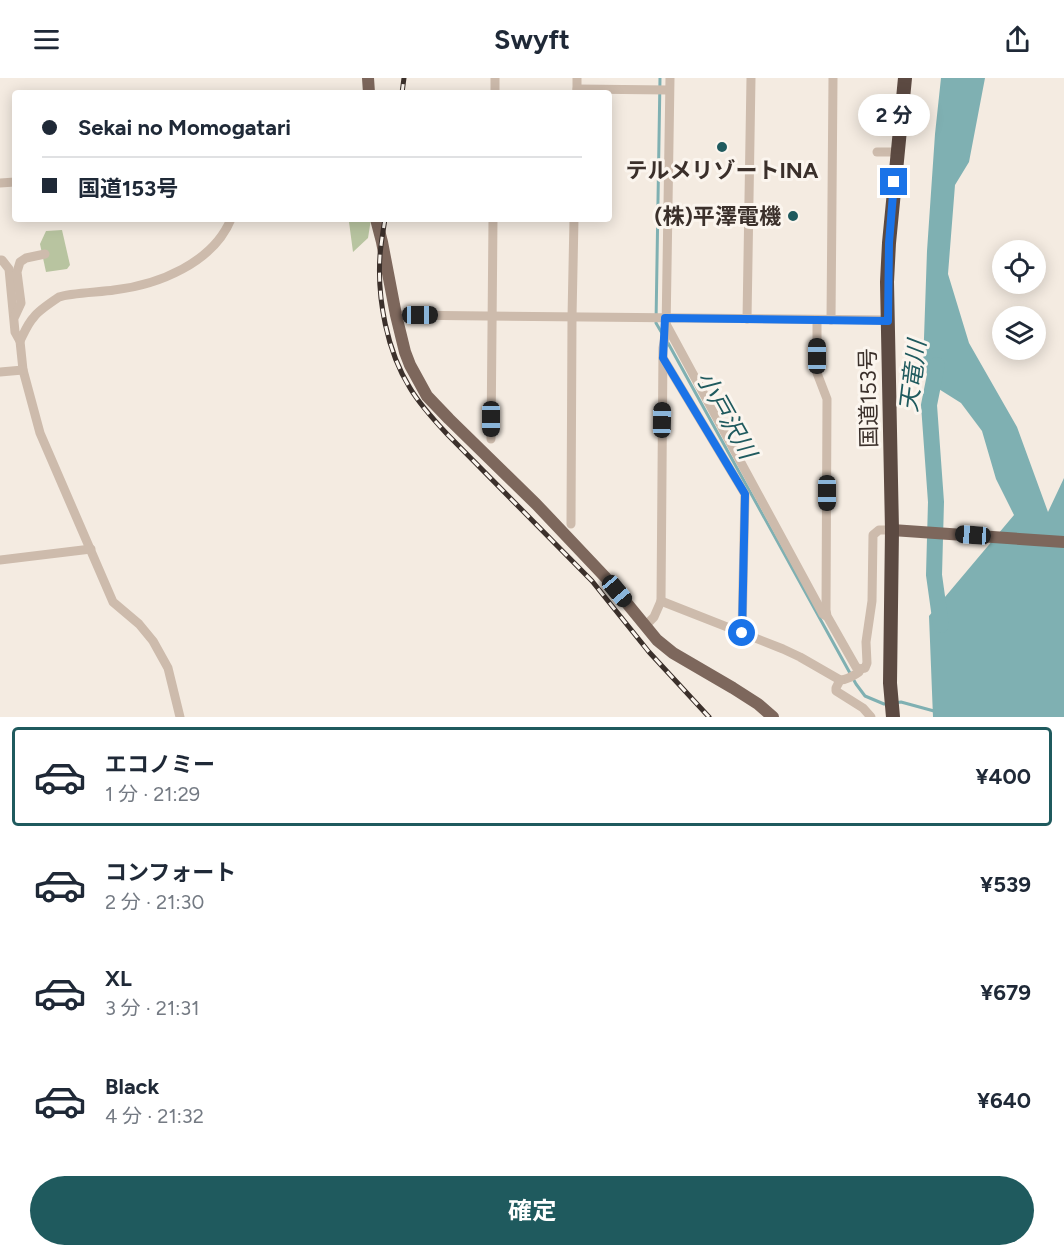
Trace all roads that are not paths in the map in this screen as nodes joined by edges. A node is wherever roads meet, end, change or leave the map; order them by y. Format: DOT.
graph roads {
  1 [pos="670,78"];
  2 [pos="751,78"];
  3 [pos="833,78"];
  4 [pos="905,78"];
  5 [pos="668,90"];
  6 [pos="612,91"];
  7 [pos="877,152"];
  8 [pos="897,152"];
  9 [pos="230,222"];
  10 [pos="377,222"];
  11 [pos="493,222"];
  12 [pos="574,222"];
  13 [pos="45,254"];
  14 [pos="0,260"];
  15 [pos="396,315"];
  16 [pos="492,315"];
  17 [pos="572,317"];
  18 [pos="14,318"];
  19 [pos="747,319"];
  20 [pos="818,320"];
  21 [pos="831,320"];
  22 [pos="888,321"];
  23 [pos="665,323"];
  24 [pos="20,341"];
  25 [pos="663,353"];
  26 [pos="23,370"];
  27 [pos="0,372"];
  28 [pos="491,439"];
  29 [pos="570,524"];
  30 [pos="898,530"];
  31 [pos="1064,542"];
  32 [pos="91,549"];
  33 [pos="0,560"];
  34 [pos="661,601"];
  35 [pos="827,616"];
  36 [pos="645,626"];
  37 [pos="742,633"];
  38 [pos="851,675"];
  39 [pos="180,717"];
  40 [pos="773,717"];
  41 [pos="871,717"];
  42 [pos="893,717"];
  1 -- 5 [label="street"];
  2 -- 19 [label="street"];
  3 -- 21 [label="street"];
  4 -- 8 [label="highway, 国道153号"];
  5 -- 6 [label="street"];
  5 -- 23 [label="street"];
  7 -- 8 [label="street"];
  8 -- 22 [label="highway, 国道153号"];
  9 -- 24 [label="street"];
  10 -- 15 [label="main road"];
  11 -- 16 [label="street"];
  12 -- 17 [label="street"];
  13 -- 18 [label="street"];
  14 -- 18 [label="street"];
  15 -- 16 [label="street"];
  15 -- 36 [label="main road"];
  16 -- 17 [label="street"];
  16 -- 28 [label="street"];
  17 -- 23 [label="street"];
  17 -- 29 [label="street"];
  18 -- 24 [label="street"];
  19 -- 20 [label="street"];
  19 -- 23 [label="street"];
  20 -- 21 [label="street"];
  20 -- 35 [label="street"];
  21 -- 22 [label="street"];
  22 -- 30 [label="highway, 国道153号"];
  23 -- 25 [label="street"];
  23 -- 35 [label="street"];
  24 -- 26 [label="street"];
  25 -- 34 [label="street"];
  25 -- 37 [label="street"];
  26 -- 27 [label="street"];
  26 -- 32 [label="street"];
  30 -- 31 [label="main road"];
  30 -- 38 [label="street"];
  30 -- 42 [label="highway, 国道153号"];
  32 -- 33 [label="street"];
  32 -- 39 [label="street"];
  34 -- 36 [label="street"];
  34 -- 37 [label="street"];
  35 -- 38 [label="street"];
  36 -- 40 [label="main road"];
  37 -- 38 [label="street"];
  38 -- 41 [label="street"];
}
